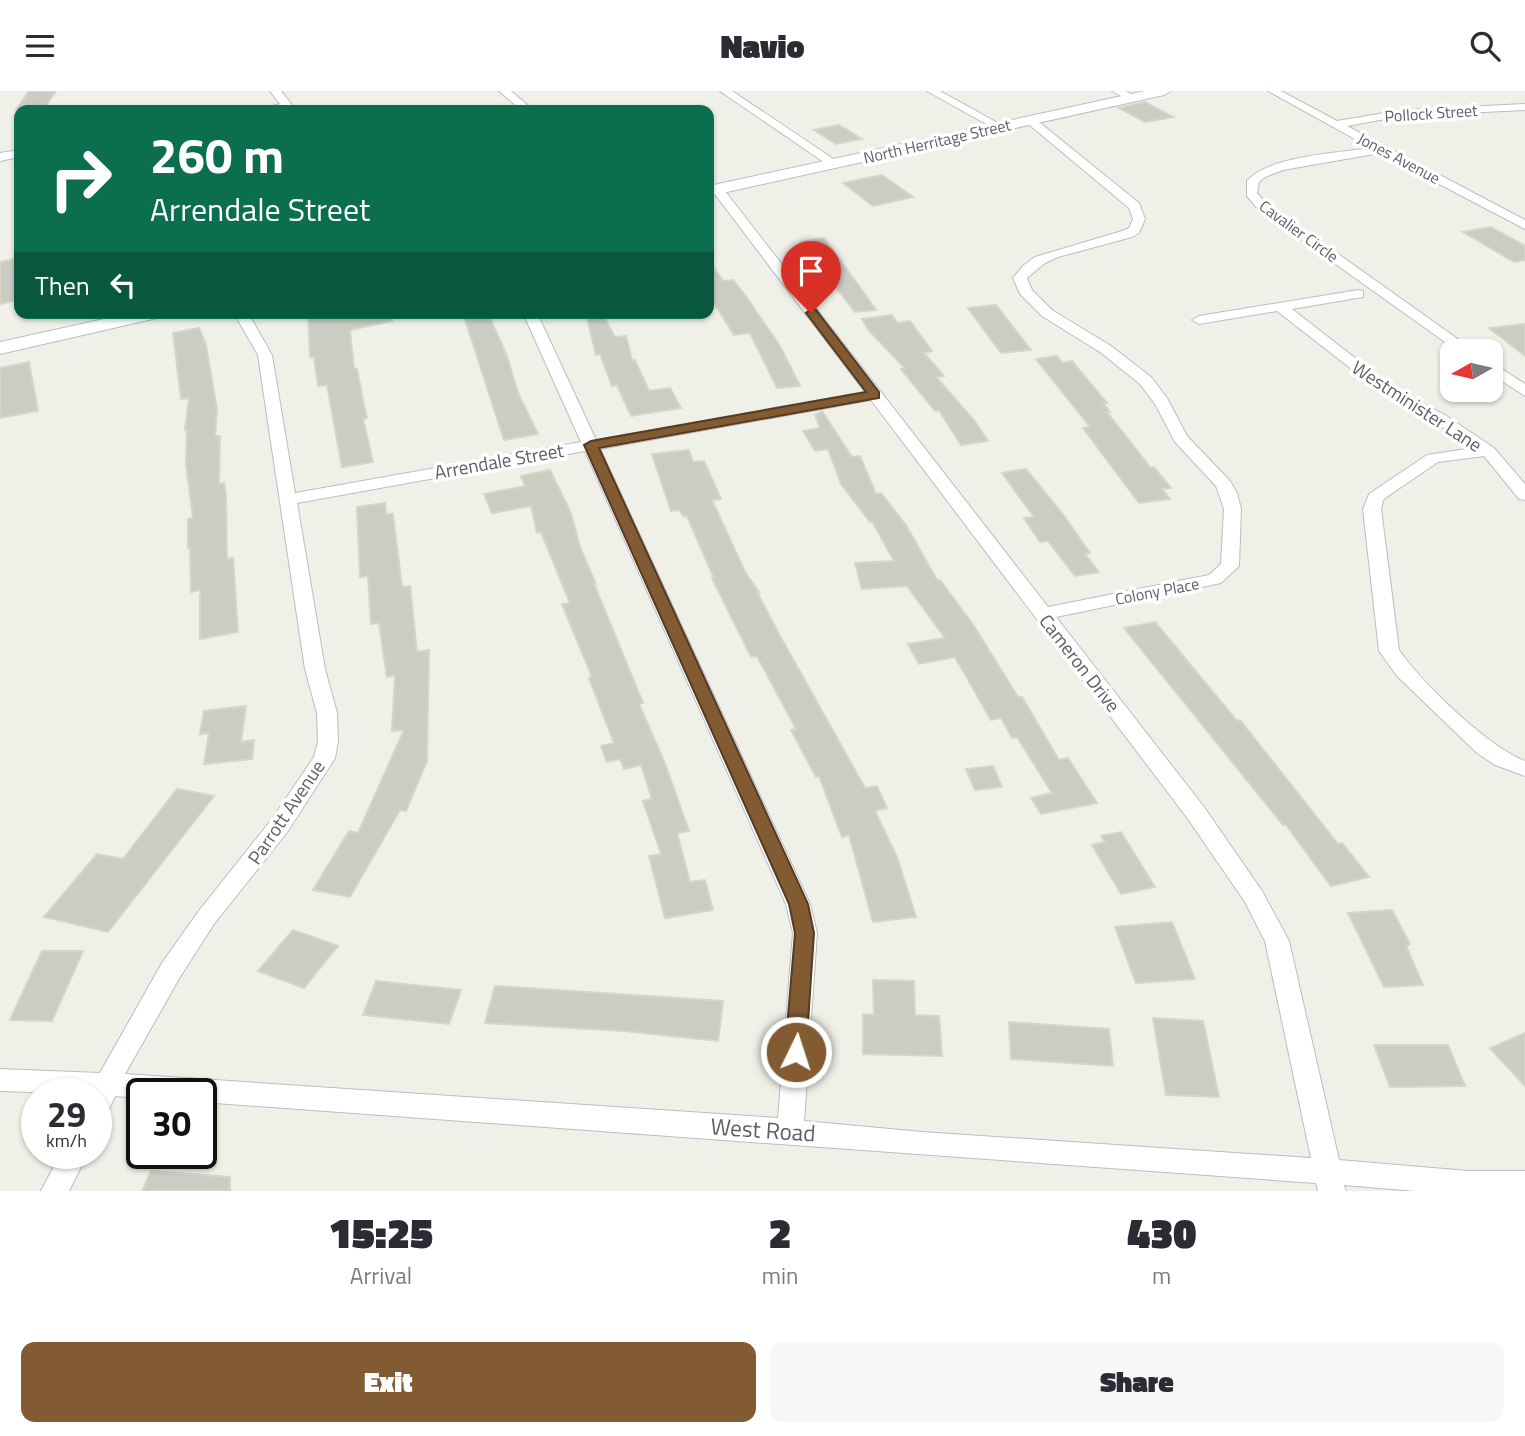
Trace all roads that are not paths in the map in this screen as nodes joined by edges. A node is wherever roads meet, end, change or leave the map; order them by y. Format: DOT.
graph roads {
  1 [pos="275,91"];
  2 [pos="504,91"];
  3 [pos="725,91"];
  4 [pos="932,91"];
  5 [pos="1117,91"];
  6 [pos="1164,91"];
  7 [pos="1273,91"];
  8 [pos="1132,98"];
  9 [pos="287,105"];
  10 [pos="521,105"];
  11 [pos="1525,107"];
  12 [pos="1030,120"];
  13 [pos="1337,124"];
  14 [pos="999,127"];
  15 [pos="1382,149"];
  16 [pos="835,163"];
  17 [pos="714,190"];
  18 [pos="714,191"];
  19 [pos="1525,225"];
  20 [pos="1358,295"];
  21 [pos="1280,307"];
  22 [pos="128,319"];
  23 [pos="244,319"];
  24 [pos="533,319"];
  25 [pos="1199,320"];
  26 [pos="1451,339"];
  27 [pos="0,348"];
  28 [pos="1503,375"];
  29 [pos="1525,391"];
  30 [pos="875,395"];
  31 [pos="591,445"];
  32 [pos="1488,451"];
  33 [pos="1525,495"];
  34 [pos="289,499"];
  35 [pos="1042,614"];
  36 [pos="1525,769"];
  37 [pos="111,1078"];
  38 [pos="0,1080"];
  39 [pos="21,1081"];
  40 [pos="112,1084"];
  41 [pos="790,1131"];
  42 [pos="67,1169"];
  43 [pos="1330,1181"];
  44 [pos="1525,1183"];
  45 [pos="55,1191"];
  1 -- 9 [label="street"];
  2 -- 10 [label="street"];
  3 -- 16 [label="street"];
  4 -- 14 [label="street"];
  5 -- 8 [label="street"];
  6 -- 8 [label="street, North Herritage Street"];
  7 -- 13 [label="street, Jones Avenue"];
  8 -- 12 [label="street, North Herritage Street"];
  11 -- 13 [label="street, Pollock Street"];
  12 -- 14 [label="street, North Herritage Street"];
  12 -- 35 [label="street, Colony Place"];
  13 -- 15 [label="street, Jones Avenue"];
  14 -- 16 [label="street, North Herritage Street"];
  15 -- 19 [label="street, Jones Avenue"];
  15 -- 26 [label="street, Cavalier Circle"];
  16 -- 17 [label="street, North Herritage Street"];
  18 -- 30 [label="street, Cameron Drive"];
  20 -- 21 [label="street"];
  21 -- 25 [label="street"];
  21 -- 32 [label="street, Westminister Lane"];
  22 -- 27 [label="street"];
  23 -- 34 [label="street, Parrott Avenue"];
  24 -- 31 [label="street"];
  28 -- 29 [label="street"];
  30 -- 31 [label="street, Arrendale Street"];
  30 -- 35 [label="street, Cameron Drive"];
  31 -- 34 [label="street, Arrendale Street"];
  31 -- 41 [label="street"];
  32 -- 33 [label="street"];
  32 -- 36 [label="street, Westminister Lane"];
  34 -- 37 [label="street, Parrott Avenue"];
  35 -- 43 [label="street, Cameron Drive"];
  38 -- 39 [label="street, West Road"];
  40 -- 41 [label="street, West Road"];
  41 -- 43 [label="street, West Road"];
  42 -- 45 [label="street"];
  43 -- 44 [label="street, West Road"];
}
